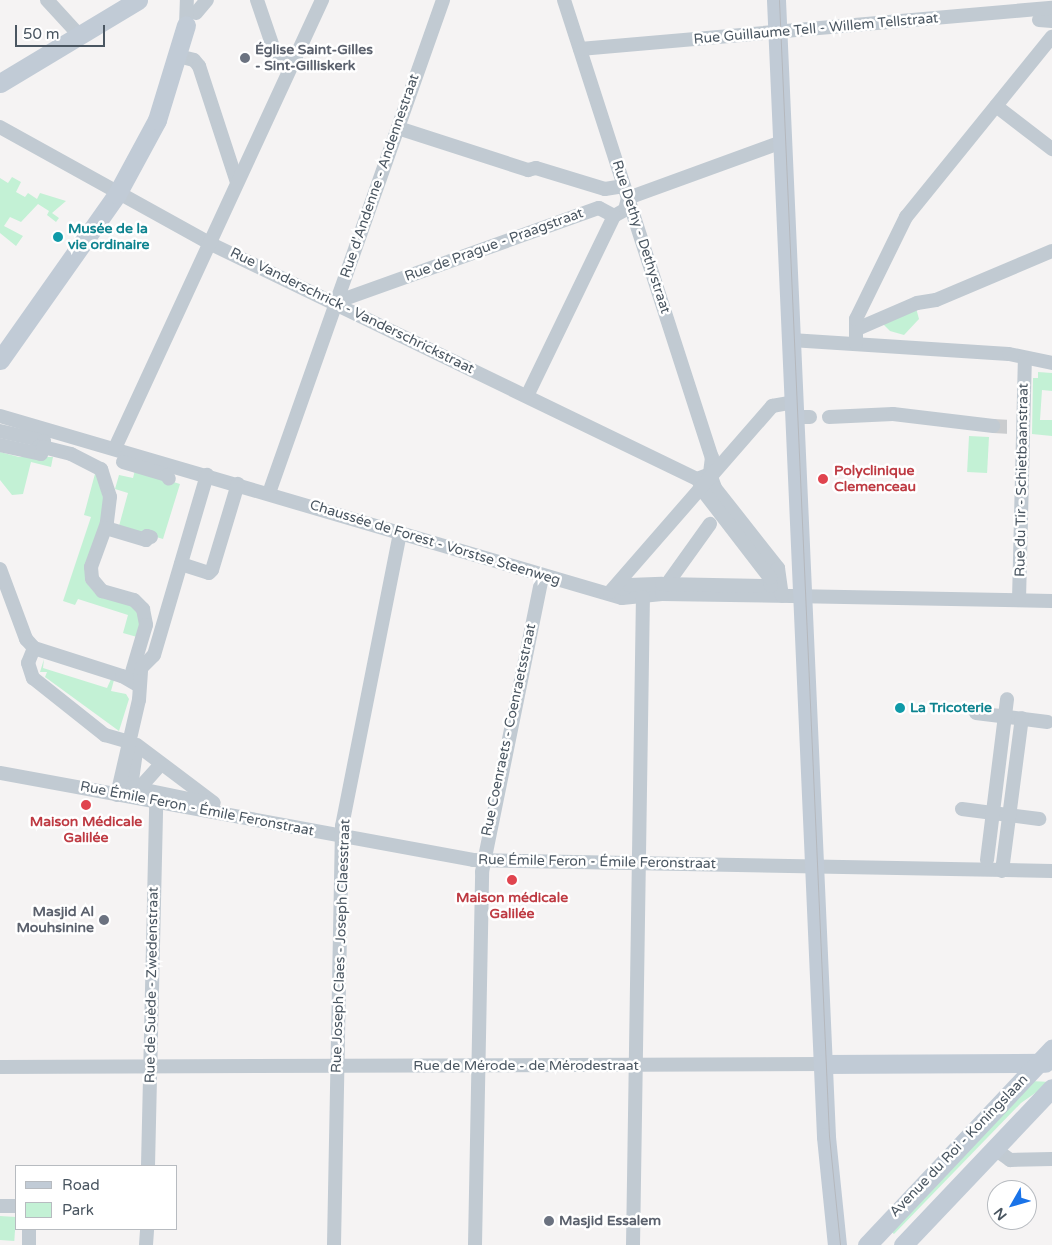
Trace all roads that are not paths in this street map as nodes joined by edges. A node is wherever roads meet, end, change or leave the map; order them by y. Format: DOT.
graph roads {
  1 [pos="46,0"];
  2 [pos="138,0"];
  3 [pos="187,0"];
  4 [pos="322,0"];
  5 [pos="443,0"];
  6 [pos="564,0"];
  7 [pos="776,0"];
  8 [pos="259,5"];
  9 [pos="1052,8"];
  10 [pos="198,12"];
  11 [pos="1048,26"];
  12 [pos="777,31"];
  13 [pos="80,36"];
  14 [pos="580,49"];
  15 [pos="178,56"];
  16 [pos="291,62"];
  17 [pos="0,83"];
  18 [pos="996,106"];
  19 [pos="0,127"];
  20 [pos="398,128"];
  21 [pos="782,142"];
  22 [pos="1052,149"];
  23 [pos="237,182"];
  24 [pos="626,192"];
  25 [pos="117,194"];
  26 [pos="614,216"];
  27 [pos="209,243"];
  28 [pos="1052,250"];
  29 [pos="336,302"];
  30 [pos="857,329"];
  31 [pos="791,340"];
  32 [pos="856,344"];
  33 [pos="0,359"];
  34 [pos="1025,360"];
  35 [pos="1052,364"];
  36 [pos="527,396"];
  37 [pos="800,412"];
  38 [pos="0,416"];
  39 [pos="829,417"];
  40 [pos="993,426"];
  41 [pos="0,431"];
  42 [pos="0,445"];
  43 [pos="41,447"];
  44 [pos="117,454"];
  45 [pos="101,469"];
  46 [pos="710,474"];
  47 [pos="207,475"];
  48 [pos="169,479"];
  49 [pos="238,484"];
  50 [pos="700,487"];
  51 [pos="269,493"];
  52 [pos="714,518"];
  53 [pos="106,528"];
  54 [pos="400,533"];
  55 [pos="151,537"];
  56 [pos="181,564"];
  57 [pos="0,570"];
  58 [pos="542,576"];
  59 [pos="664,585"];
  60 [pos="777,587"];
  61 [pos="623,589"];
  62 [pos="608,594"];
  63 [pos="643,597"];
  64 [pos="802,597"];
  65 [pos="1019,600"];
  66 [pos="1052,601"];
  67 [pos="34,648"];
  68 [pos="130,663"];
  69 [pos="140,686"];
  70 [pos="1007,699"];
  71 [pos="976,713"];
  72 [pos="1005,716"];
  73 [pos="1022,718"];
  74 [pos="1047,722"];
  75 [pos="123,740"];
  76 [pos="161,764"];
  77 [pos="0,773"];
  78 [pos="145,792"];
  79 [pos="117,795"];
  80 [pos="962,809"];
  81 [pos="993,813"];
  82 [pos="1009,815"];
  83 [pos="1039,819"];
  84 [pos="341,836"];
  85 [pos="987,860"];
  86 [pos="483,861"];
  87 [pos="639,864"];
  88 [pos="814,868"];
  89 [pos="1002,871"];
  90 [pos="1052,871"];
  91 [pos="1052,1049"];
  92 [pos="1046,1063"];
  93 [pos="824,1064"];
  94 [pos="635,1065"];
  95 [pos="478,1066"];
  96 [pos="0,1067"];
  97 [pos="151,1068"];
  98 [pos="337,1068"];
  99 [pos="1052,1088"];
  100 [pos="995,1149"];
  101 [pos="1052,1159"];
  102 [pos="148,1165"];
  103 [pos="0,1206"];
  104 [pos="15,1206"];
  105 [pos="29,1230"];
  106 [pos="147,1230"];
  107 [pos="29,1245"];
  108 [pos="146,1245"];
  109 [pos="334,1245"];
  110 [pos="476,1245"];
  111 [pos="632,1245"];
  112 [pos="837,1245"];
  113 [pos="867,1245"];
  114 [pos="904,1245"];
  1 -- 13 [label="street"];
  2 -- 13 [label="main road"];
  3 -- 10 [label="street"];
  4 -- 16 [label="street"];
  5 -- 20 [label="street, Rue d'Andenne - Andennestraat"];
  6 -- 14 [label="street, Rue Dethy - Dethystraat"];
  7 -- 12 [label="main road"];
  8 -- 16 [label="street"];
  9 -- 12 [label="street, Rue Guillaume Tell - Willem Tellstraat"];
  10 -- 15 [label="main road"];
  11 -- 18 [label="street"];
  12 -- 14 [label="street, Rue Guillaume Tell - Willem Tellstraat"];
  12 -- 21 [label="main road"];
  13 -- 17 [label="main road"];
  14 -- 24 [label="street, Rue Dethy - Dethystraat"];
  15 -- 23 [label="street"];
  15 -- 25 [label="main road"];
  16 -- 23 [label="street"];
  18 -- 22 [label="street"];
  18 -- 30 [label="street"];
  19 -- 25 [label="street, Rue Vanderschrick - Vanderschrickstraat"];
  20 -- 24 [label="street"];
  20 -- 29 [label="street, Rue d'Andenne - Andennestraat"];
  21 -- 24 [label="street"];
  21 -- 31 [label="main road"];
  23 -- 27 [label="street"];
  24 -- 26 [label="street"];
  24 -- 46 [label="street, Rue Dethy - Dethystraat"];
  25 -- 27 [label="street, Rue Vanderschrick - Vanderschrickstraat"];
  25 -- 33 [label="main road"];
  26 -- 29 [label="street, Rue de Prague - Praagstraat"];
  26 -- 36 [label="street"];
  27 -- 29 [label="street, Rue Vanderschrick - Vanderschrickstraat"];
  27 -- 44 [label="street"];
  28 -- 30 [label="street"];
  29 -- 36 [label="street, Rue Vanderschrick - Vanderschrickstraat"];
  29 -- 51 [label="street, Rue d'Andenne - Andennestraat"];
  30 -- 32 [label="street"];
  31 -- 32 [label="street"];
  31 -- 37 [label="main road"];
  32 -- 34 [label="street"];
  34 -- 35 [label="street"];
  34 -- 65 [label="street, Rue du Tir - Schietbaanstraat"];
  36 -- 46 [label="street, Rue Vanderschrick - Vanderschrickstraat"];
  37 -- 46 [label="street"];
  37 -- 64 [label="main road"];
  38 -- 44 [label="street, Chaussée de Forest - Vorstse Steenweg"];
  39 -- 40 [label="street"];
  41 -- 43 [label="street"];
  42 -- 43 [label="street"];
  43 -- 45 [label="street"];
  44 -- 45 [label="street"];
  44 -- 45 [label="street"];
  44 -- 47 [label="street, Chaussée de Forest - Vorstse Steenweg"];
  44 -- 48 [label="street"];
  45 -- 53 [label="street"];
  46 -- 50 [label="street"];
  46 -- 60 [label="street"];
  47 -- 49 [label="street, Chaussée de Forest - Vorstse Steenweg"];
  47 -- 56 [label="street"];
  49 -- 51 [label="street, Chaussée de Forest - Vorstse Steenweg"];
  49 -- 56 [label="street"];
  50 -- 52 [label="street"];
  50 -- 62 [label="street"];
  51 -- 54 [label="street, Chaussée de Forest - Vorstse Steenweg"];
  52 -- 59 [label="street"];
  52 -- 60 [label="street"];
  53 -- 55 [label="street"];
  53 -- 68 [label="street"];
  54 -- 58 [label="street, Chaussée de Forest - Vorstse Steenweg"];
  54 -- 84 [label="street, Rue Joseph Claes - Joseph Claesstraat"];
  56 -- 69 [label="street"];
  57 -- 67 [label="street"];
  58 -- 62 [label="street, Chaussée de Forest - Vorstse Steenweg"];
  58 -- 86 [label="street, Rue Coenraets - Coenraetsstraat"];
  59 -- 60 [label="street"];
  59 -- 61 [label="street"];
  60 -- 63 [label="street, Chaussée de Forest - Vorstse Steenweg"];
  60 -- 64 [label="street"];
  62 -- 63 [label="street, Chaussée de Forest - Vorstse Steenweg"];
  63 -- 87 [label="street"];
  64 -- 65 [label="street"];
  64 -- 88 [label="main road"];
  65 -- 66 [label="street"];
  67 -- 69 [label="street"];
  67 -- 75 [label="street"];
  69 -- 79 [label="street"];
  70 -- 72 [label="street"];
  71 -- 72 [label="street"];
  72 -- 73 [label="street"];
  72 -- 81 [label="street"];
  73 -- 74 [label="street"];
  73 -- 82 [label="street"];
  76 -- 78 [label="street"];
  76 -- 78 [label="street, Rue de Suède - Zwedenstraat"];
  76 -- 78 [label="street"];
  77 -- 79 [label="street, Rue Émile Feron - Émile Feronstraat"];
  78 -- 79 [label="street, Rue Émile Feron - Émile Feronstraat"];
  78 -- 84 [label="street, Rue Émile Feron - Émile Feronstraat"];
  78 -- 97 [label="street, Rue de Suède - Zwedenstraat"];
  80 -- 81 [label="street"];
  81 -- 82 [label="street"];
  81 -- 85 [label="street"];
  82 -- 83 [label="street"];
  82 -- 89 [label="street"];
  84 -- 86 [label="street, Rue Émile Feron - Émile Feronstraat"];
  84 -- 98 [label="street, Rue Joseph Claes - Joseph Claesstraat"];
  86 -- 87 [label="street, Rue Émile Feron - Émile Feronstraat"];
  86 -- 95 [label="street, Rue Coenraets - Coenraetsstraat"];
  87 -- 88 [label="street, Rue Émile Feron - Émile Feronstraat"];
  87 -- 94 [label="street"];
  88 -- 89 [label="street, Rue Émile Feron - Émile Feronstraat"];
  88 -- 93 [label="main road"];
  89 -- 90 [label="street, Rue Émile Feron - Émile Feronstraat"];
  91 -- 92 [label="main road, Avenue du Roi - Koningslaan"];
  92 -- 93 [label="main road, Rue de Mérode - de Mérodestraat"];
  92 -- 113 [label="main road, Avenue du Roi - Koningslaan"];
  93 -- 94 [label="street, Rue de Mérode - de Mérodestraat"];
  93 -- 112 [label="main road"];
  94 -- 95 [label="street, Rue de Mérode - de Mérodestraat"];
  94 -- 111 [label="street"];
  95 -- 98 [label="street, Rue de Mérode - de Mérodestraat"];
  95 -- 110 [label="street, Rue Coenraets - Coenraetsstraat"];
  96 -- 97 [label="street, Rue de Mérode - de Mérodestraat"];
  97 -- 98 [label="street, Rue de Mérode - de Mérodestraat"];
  97 -- 102 [label="street, Rue de Suède - Zwedenstraat"];
  98 -- 109 [label="street, Rue Joseph Claes - Joseph Claesstraat"];
  99 -- 100 [label="main road, Avenue du Roi - Koningslaan"];
  100 -- 101 [label="street"];
  100 -- 114 [label="main road, Avenue du Roi - Koningslaan"];
  103 -- 104 [label="street"];
  105 -- 107 [label="street"];
  106 -- 108 [label="street"];
}
